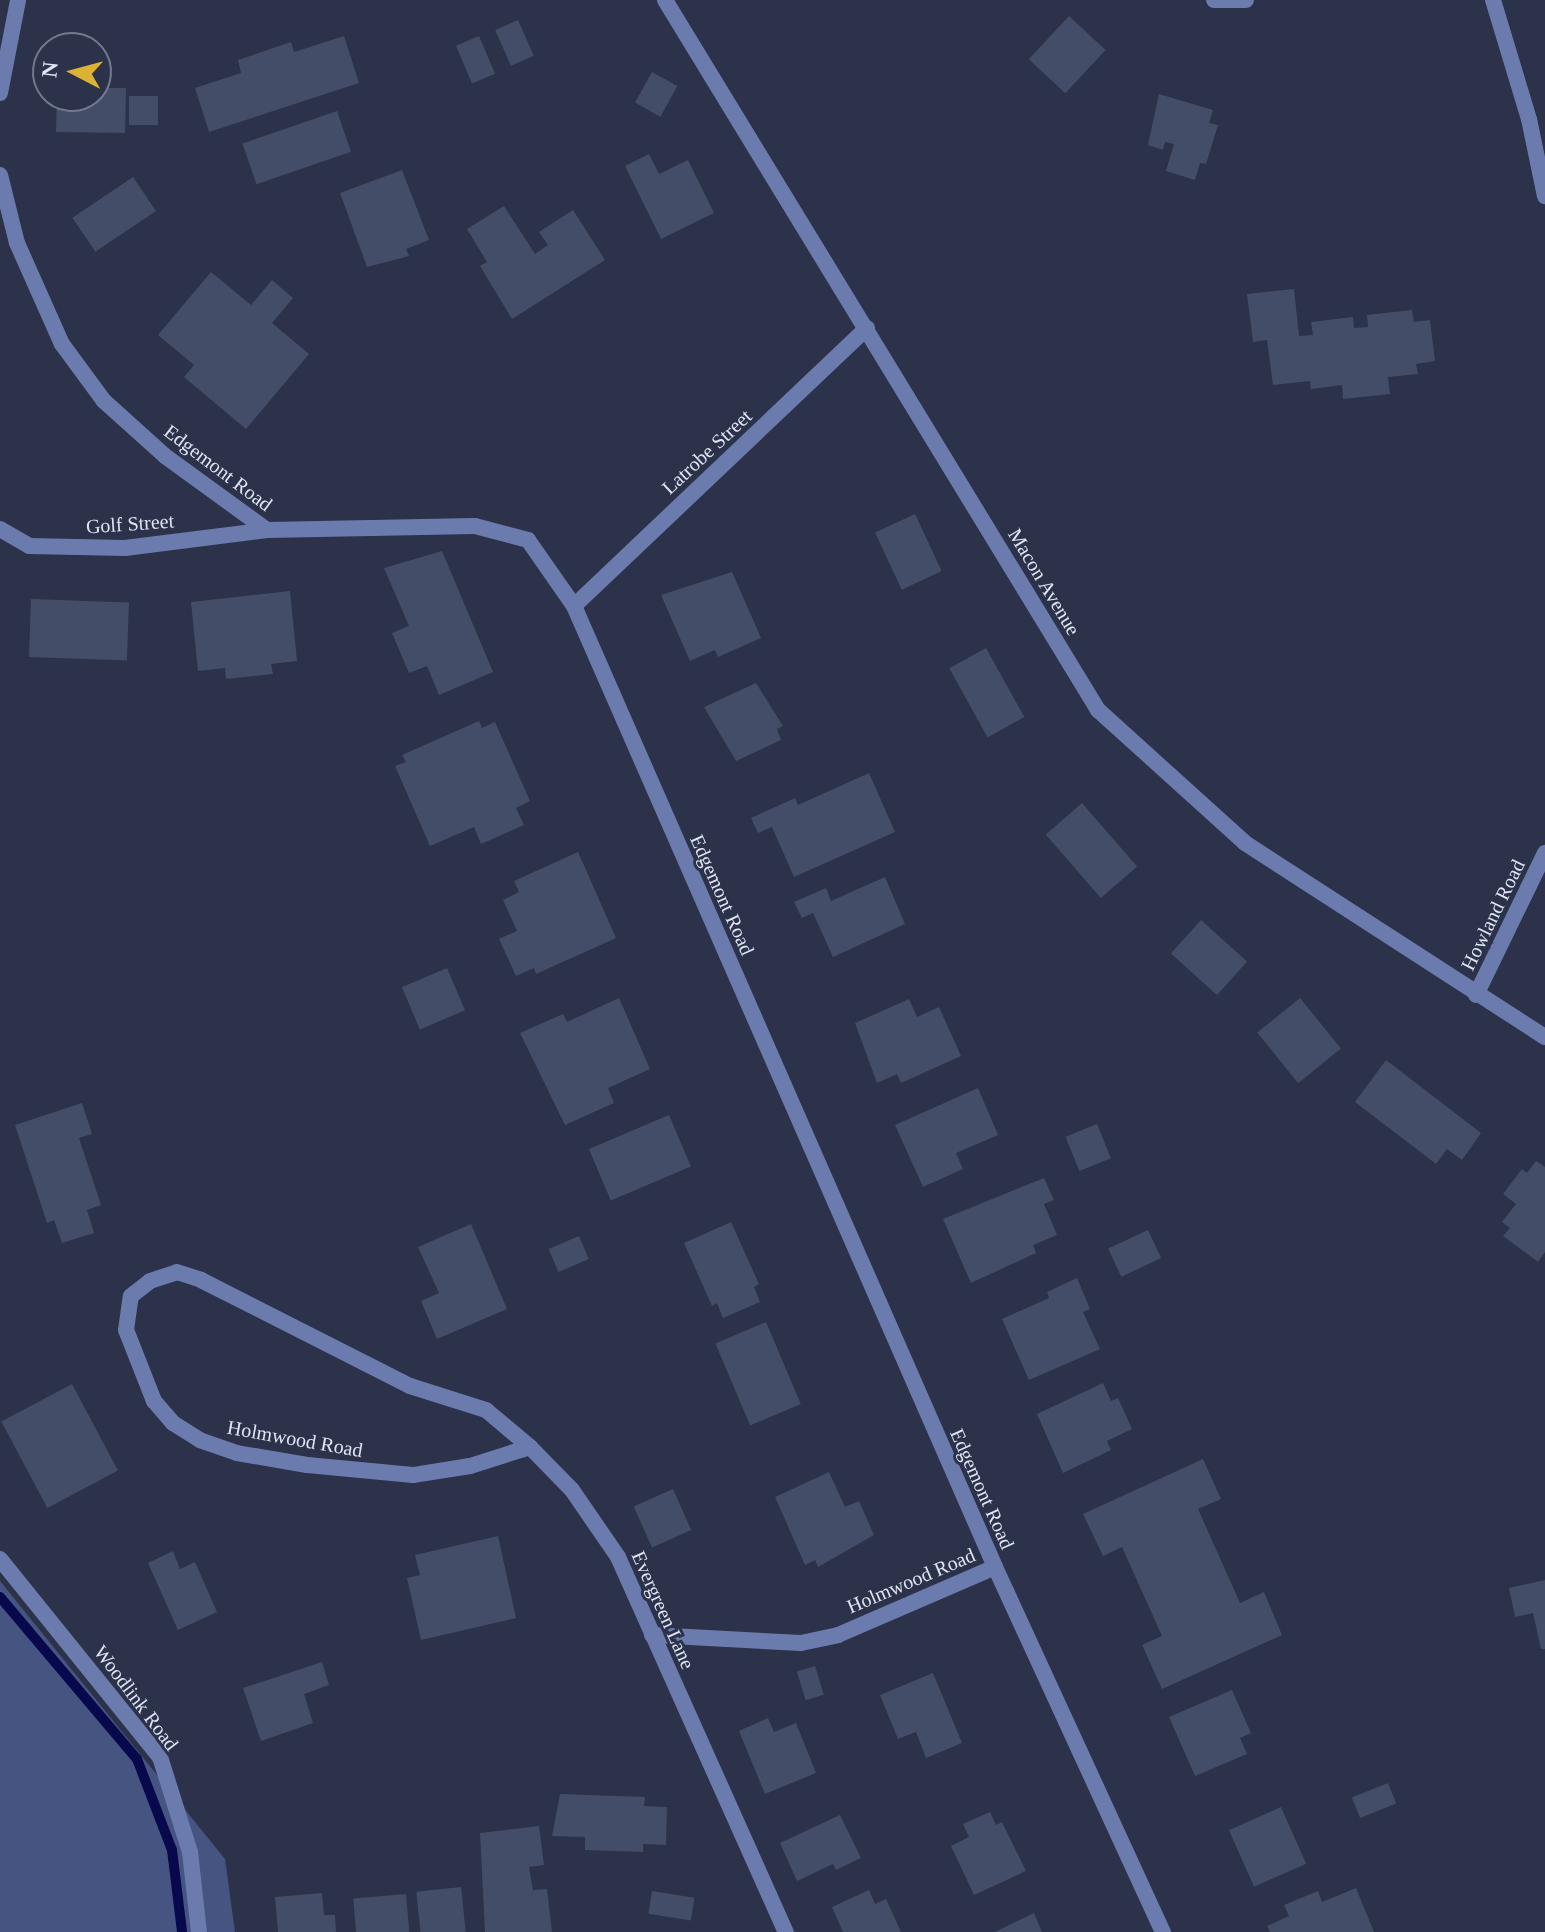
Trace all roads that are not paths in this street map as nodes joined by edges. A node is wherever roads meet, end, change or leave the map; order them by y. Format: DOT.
graph roads {
  1 [pos="18,0"];
  2 [pos="665,0"];
  3 [pos="1214,0"];
  4 [pos="1246,0"];
  5 [pos="1493,0"];
  6 [pos="0,93"];
  7 [pos="0,175"];
  8 [pos="1545,196"];
  9 [pos="867,328"];
  10 [pos="0,529"];
  11 [pos="267,530"];
  12 [pos="574,606"];
  13 [pos="1545,853"];
  14 [pos="1476,995"];
  15 [pos="1545,1037"];
  16 [pos="283,1323"];
  17 [pos="530,1447"];
  18 [pos="0,1559"];
  19 [pos="995,1567"];
  20 [pos="652,1635"];
  21 [pos="199,1932"];
  22 [pos="786,1932"];
  23 [pos="1163,1932"];
  1 -- 6 [label="street"];
  2 -- 9 [label="street, Macon Avenue"];
  3 -- 4 [label="street"];
  5 -- 8 [label="street"];
  7 -- 11 [label="street, Edgemont Road"];
  9 -- 12 [label="street, Latrobe Street"];
  9 -- 14 [label="street, Macon Avenue"];
  10 -- 11 [label="street, Golf Street"];
  11 -- 12 [label="street, Edgemont Road"];
  12 -- 19 [label="street, Edgemont Road"];
  13 -- 14 [label="street, Howland Road"];
  14 -- 15 [label="street, Macon Avenue"];
  16 -- 17 [label="street, Evergreen Lane"];
  16 -- 17 [label="street, Holmwood Road"];
  17 -- 20 [label="street, Evergreen Lane"];
  18 -- 21 [label="street, Woodlink Road"];
  19 -- 20 [label="street, Holmwood Road"];
  19 -- 23 [label="street, Edgemont Road"];
  20 -- 22 [label="street, Evergreen Lane"];
}
